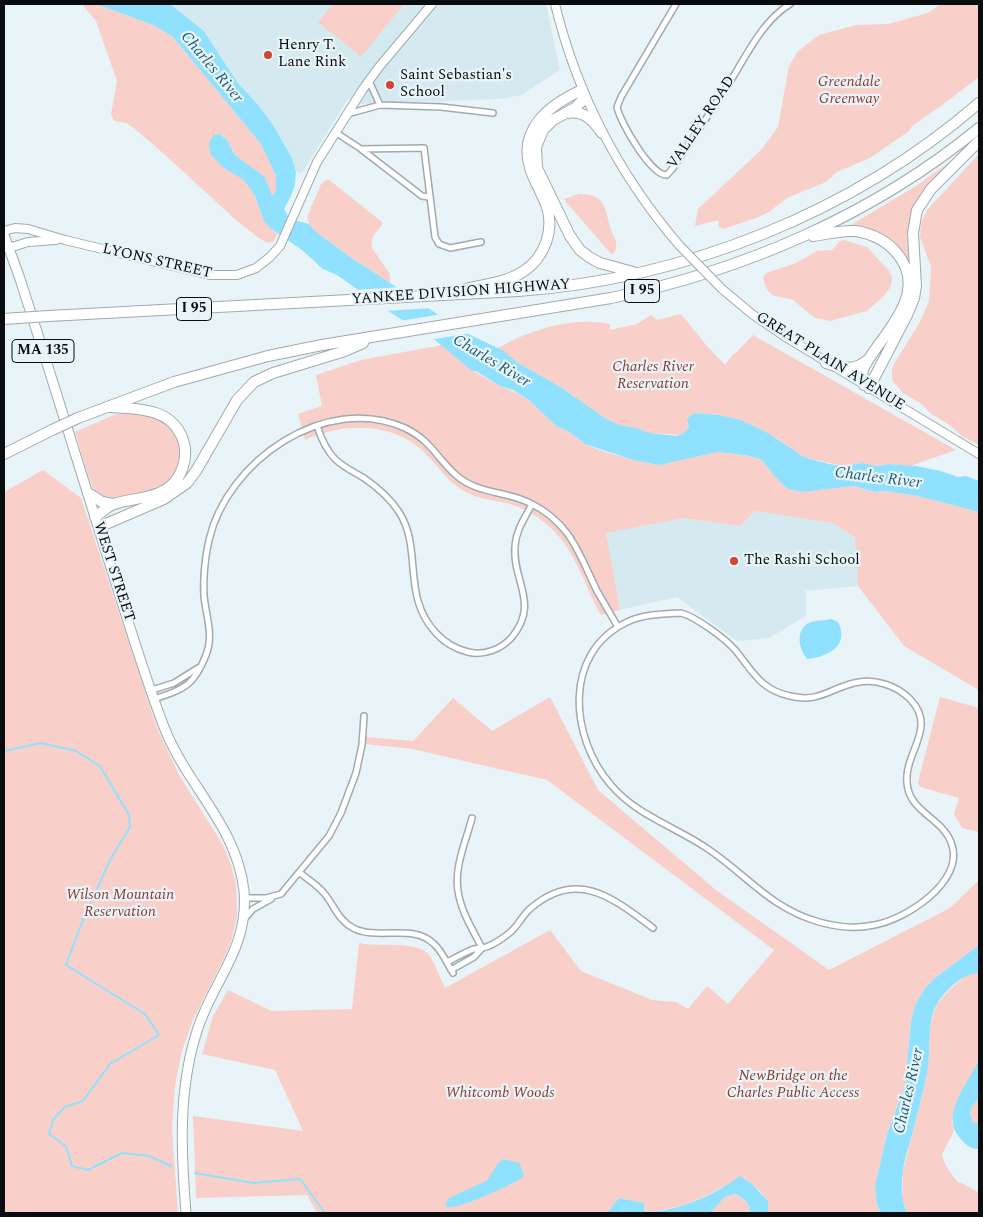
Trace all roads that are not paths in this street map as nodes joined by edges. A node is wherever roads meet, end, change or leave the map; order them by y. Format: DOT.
graph roads {
  1 [pos="432,4"];
  2 [pos="555,4"];
  3 [pos="676,4"];
  4 [pos="790,4"];
  5 [pos="369,80"];
  6 [pos="583,93"];
  7 [pos="979,103"];
  8 [pos="380,105"];
  9 [pos="493,113"];
  10 [pos="347,114"];
  11 [pos="561,115"];
  12 [pos="979,128"];
  13 [pos="335,132"];
  14 [pos="602,133"];
  15 [pos="979,141"];
  16 [pos="361,149"];
  17 [pos="429,197"];
  18 [pos="4,231"];
  19 [pos="4,235"];
  20 [pos="798,239"];
  21 [pos="65,240"];
  22 [pos="481,242"];
  23 [pos="9,248"];
  24 [pos="636,273"];
  25 [pos="441,296"];
  26 [pos="4,319"];
  27 [pos="380,336"];
  28 [pos="869,359"];
  29 [pos="826,363"];
  30 [pos="867,386"];
  31 [pos="106,407"];
  32 [pos="316,426"];
  33 [pos="4,454"];
  34 [pos="979,454"];
  35 [pos="88,493"];
  36 [pos="113,504"];
  37 [pos="532,504"];
  38 [pos="97,522"];
  39 [pos="618,627"];
  40 [pos="199,668"];
  41 [pos="153,695"];
  42 [pos="364,716"];
  43 [pos="472,818"];
  44 [pos="300,872"];
  45 [pos="277,896"];
  46 [pos="244,898"];
  47 [pos="243,922"];
  48 [pos="653,928"];
  49 [pos="482,948"];
  50 [pos="447,962"];
  51 [pos="186,1213"];
  1 -- 5 [label="main road, LYONS STREET"];
  2 -- 6 [label="main road, GREAT PLAIN AVENUE"];
  3 -- 4 [label="street, VALLEY ROAD"];
  5 -- 8 [label="street"];
  5 -- 10 [label="main road, LYONS STREET"];
  6 -- 11 [label="highway"];
  6 -- 14 [label="main road, GREAT PLAIN AVENUE"];
  6 -- 25 [label="highway"];
  7 -- 24 [label="highway, YANKEE DIVISION HIGHWAY / I 95"];
  8 -- 9 [label="street"];
  8 -- 10 [label="street"];
  10 -- 13 [label="main road, LYONS STREET"];
  11 -- 14 [label="highway"];
  11 -- 24 [label="highway"];
  12 -- 20 [label="highway, YANKEE DIVISION HIGHWAY / I 95"];
  13 -- 16 [label="street"];
  13 -- 21 [label="main road, LYONS STREET"];
  14 -- 29 [label="main road, GREAT PLAIN AVENUE, bridge"];
  15 -- 30 [label="highway"];
  16 -- 17 [label="street"];
  16 -- 17 [label="street"];
  17 -- 22 [label="street"];
  18 -- 21 [label="main road, LYONS STREET"];
  19 -- 23 [label="main road, WEST STREET / MA 135"];
  20 -- 27 [label="highway, YANKEE DIVISION HIGHWAY / I 95"];
  20 -- 28 [label="highway"];
  21 -- 23 [label="main road, LYONS STREET"];
  23 -- 35 [label="main road, WEST STREET / MA 135"];
  24 -- 25 [label="highway, YANKEE DIVISION HIGHWAY / I 95"];
  25 -- 26 [label="highway, YANKEE DIVISION HIGHWAY / I 95, bridge"];
  27 -- 31 [label="highway, YANKEE DIVISION HIGHWAY / I 95"];
  27 -- 38 [label="highway"];
  28 -- 29 [label="highway"];
  28 -- 30 [label="highway"];
  29 -- 30 [label="main road, GREAT PLAIN AVENUE"];
  30 -- 34 [label="main road, GREAT PLAIN AVENUE"];
  31 -- 33 [label="highway, YANKEE DIVISION HIGHWAY / I 95, bridge"];
  31 -- 36 [label="highway"];
  32 -- 37 [label="street"];
  32 -- 37 [label="street"];
  32 -- 40 [label="street"];
  35 -- 36 [label="highway"];
  35 -- 38 [label="main road, WEST STREET / MA 135"];
  36 -- 38 [label="highway"];
  37 -- 39 [label="street"];
  38 -- 41 [label="main road, WEST STREET"];
  39 -- 39 [label="street"];
  40 -- 41 [label="street"];
  40 -- 41 [label="street"];
  41 -- 46 [label="main road, WEST STREET"];
  42 -- 44 [label="street"];
  43 -- 49 [label="street"];
  44 -- 45 [label="street"];
  44 -- 50 [label="street"];
  45 -- 46 [label="street"];
  45 -- 47 [label="street"];
  46 -- 47 [label="main road, WEST STREET"];
  47 -- 51 [label="main road, WEST STREET"];
  48 -- 49 [label="street"];
  49 -- 50 [label="street"];
  49 -- 50 [label="street"];
}
